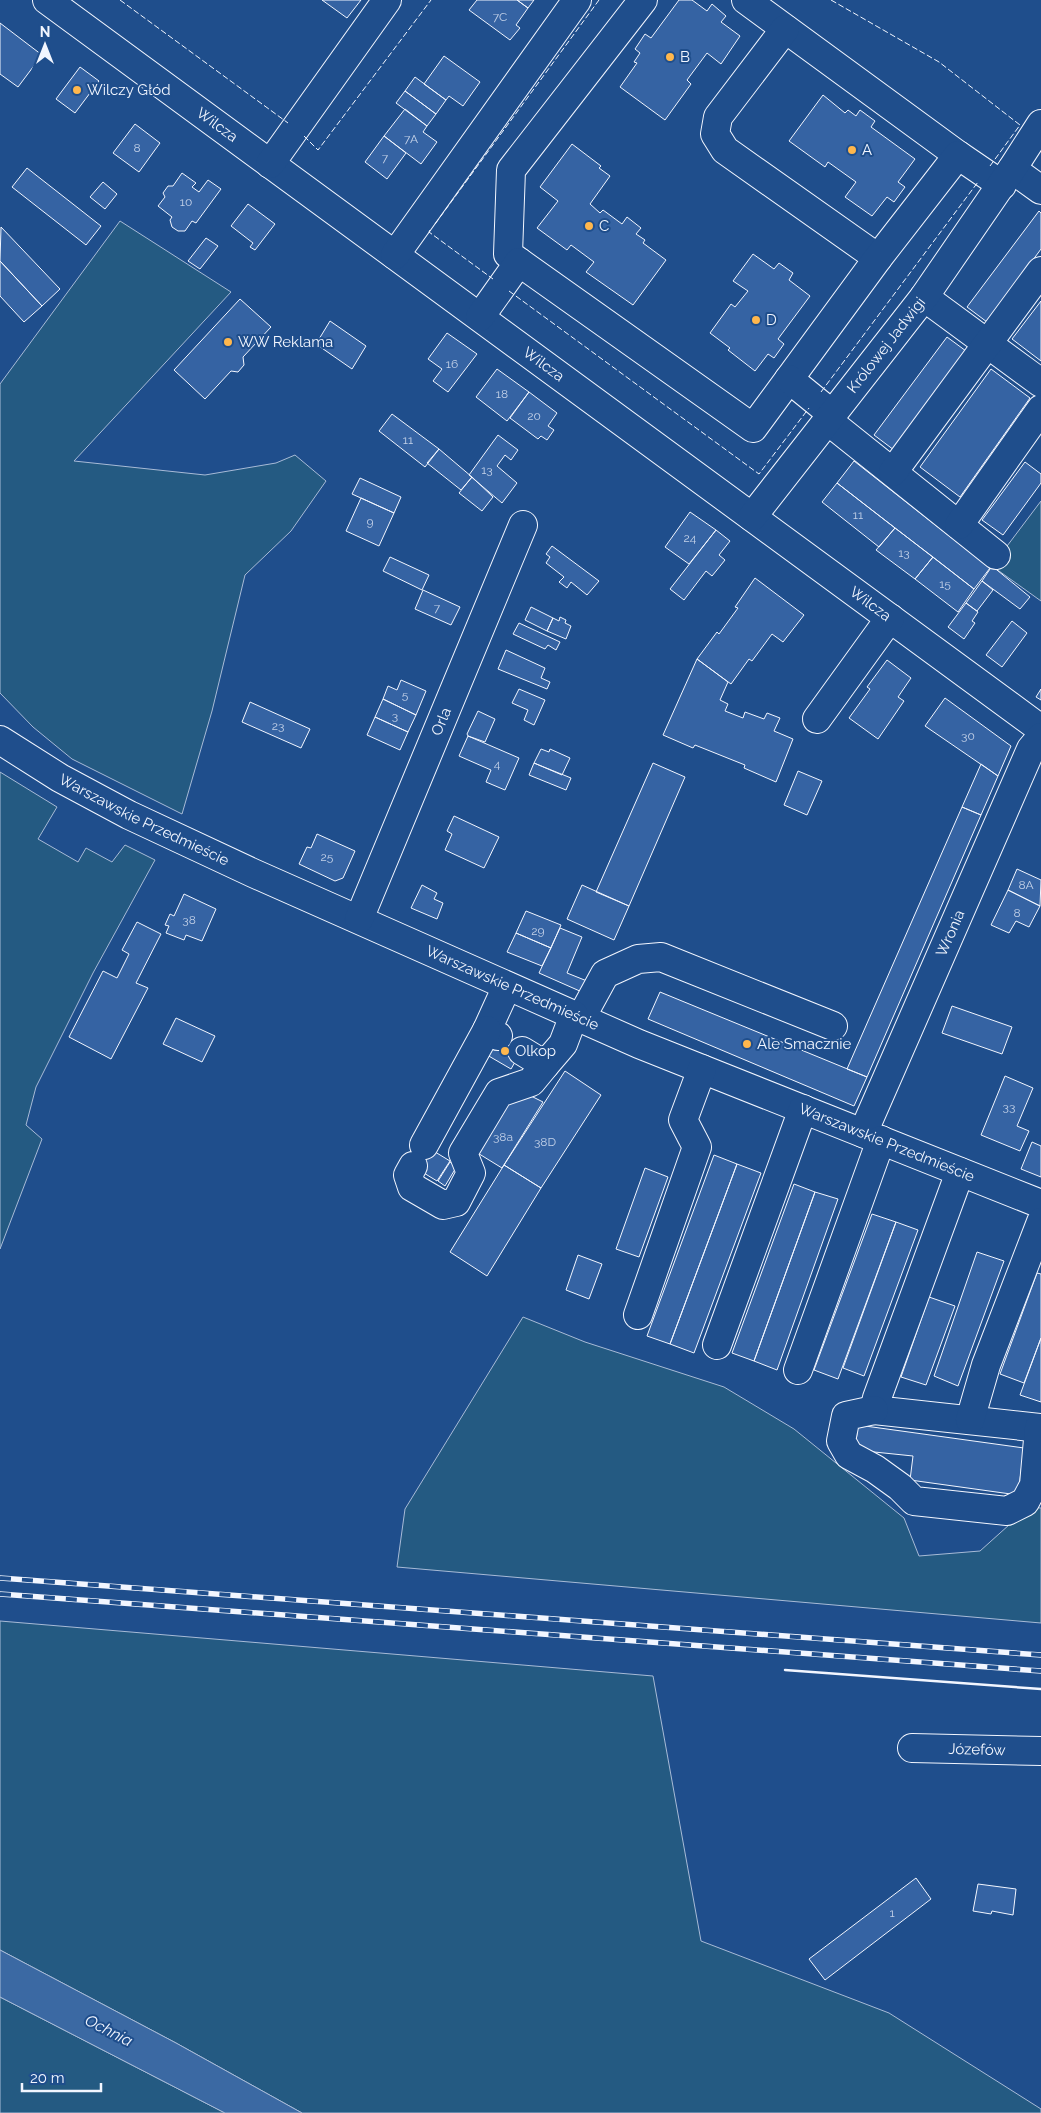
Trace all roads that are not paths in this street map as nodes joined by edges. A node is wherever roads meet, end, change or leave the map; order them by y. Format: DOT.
graph roads {
  1 [pos="47,0"];
  2 [pos="387,0"];
  3 [pos="577,0"];
  4 [pos="643,0"];
  5 [pos="746,0"];
  6 [pos="786,29"];
  7 [pos="1041,124"];
  8 [pos="958,155"];
  9 [pos="270,164"];
  10 [pos="1007,177"];
  11 [pos="1041,190"];
  12 [pos="395,255"];
  13 [pos="878,258"];
  14 [pos="519,262"];
  15 [pos="1041,271"];
  16 [pos="924,297"];
  17 [pos="480,317"];
  18 [pos="988,343"];
  19 [pos="789,379"];
  20 [pos="1041,383"];
  21 [pos="1041,409"];
  22 [pos="830,417"];
  23 [pos="893,472"];
  24 [pos="752,517"];
  25 [pos="523,525"];
  26 [pos="959,525"];
  27 [pos="996,555"];
  28 [pos="890,618"];
  29 [pos="817,718"];
  30 [pos="1041,729"];
  31 [pos="1041,737"];
  32 [pos="0,740"];
  33 [pos="359,919"];
  34 [pos="507,986"];
  35 [pos="578,1017"];
  36 [pos="833,1026"];
  37 [pos="522,1051"];
  38 [pos="545,1065"];
  39 [pos="702,1069"];
  40 [pos="802,1109"];
  41 [pos="872,1137"];
  42 [pos="960,1172"];
  43 [pos="1041,1204"];
  44 [pos="1041,1222"];
  45 [pos="638,1315"];
  46 [pos="717,1345"];
  47 [pos="798,1370"];
  48 [pos="874,1410"];
  49 [pos="970,1420"];
  50 [pos="1040,1428"];
  51 [pos="912,1748"];
  52 [pos="1041,1751"];
  1 -- 9 [label="street, Wilcza"];
  2 -- 9 [label="street"];
  3 -- 12 [label="street"];
  4 -- 14 [label="street"];
  5 -- 6 [label="street"];
  6 -- 8 [label="street"];
  6 -- 13 [label="street"];
  7 -- 10 [label="street, Królowej Jadwigi"];
  8 -- 10 [label="street"];
  8 -- 13 [label="street"];
  9 -- 12 [label="street, Wilcza"];
  10 -- 11 [label="street"];
  10 -- 16 [label="street, Królowej Jadwigi"];
  12 -- 17 [label="street, Wilcza"];
  13 -- 19 [label="street"];
  14 -- 17 [label="street"];
  14 -- 19 [label="street"];
  15 -- 18 [label="street"];
  16 -- 18 [label="street"];
  16 -- 22 [label="street, Królowej Jadwigi"];
  17 -- 24 [label="street, Wilcza"];
  18 -- 20 [label="street"];
  18 -- 23 [label="street"];
  19 -- 22 [label="street"];
  21 -- 26 [label="street"];
  22 -- 23 [label="street"];
  22 -- 24 [label="street, Królowej Jadwigi"];
  23 -- 26 [label="street"];
  24 -- 28 [label="street, Wilcza"];
  25 -- 33 [label="street, Orla"];
  26 -- 27 [label="street"];
  28 -- 29 [label="street"];
  28 -- 30 [label="street, Wilcza"];
  31 -- 41 [label="street, Wronia"];
  32 -- 33 [label="street, Warszawskie Przedmieście"];
  33 -- 34 [label="street, Warszawskie Przedmieście"];
  34 -- 35 [label="street, Warszawskie Przedmieście"];
  34 -- 38 [label="street"];
  35 -- 36 [label="street"];
  35 -- 38 [label="street"];
  35 -- 39 [label="street, Warszawskie Przedmieście"];
  37 -- 38 [label="street"];
  39 -- 40 [label="street, Warszawskie Przedmieście"];
  39 -- 45 [label="street"];
  40 -- 41 [label="street, Warszawskie Przedmieście"];
  40 -- 46 [label="street"];
  41 -- 42 [label="street, Warszawskie Przedmieście"];
  41 -- 47 [label="street, Wronia"];
  42 -- 43 [label="street, Warszawskie Przedmieście"];
  42 -- 48 [label="street"];
  44 -- 49 [label="street"];
  48 -- 49 [label="street"];
  48 -- 50 [label="street"];
  49 -- 50 [label="street"];
  51 -- 52 [label="street, Józefów"];
}
